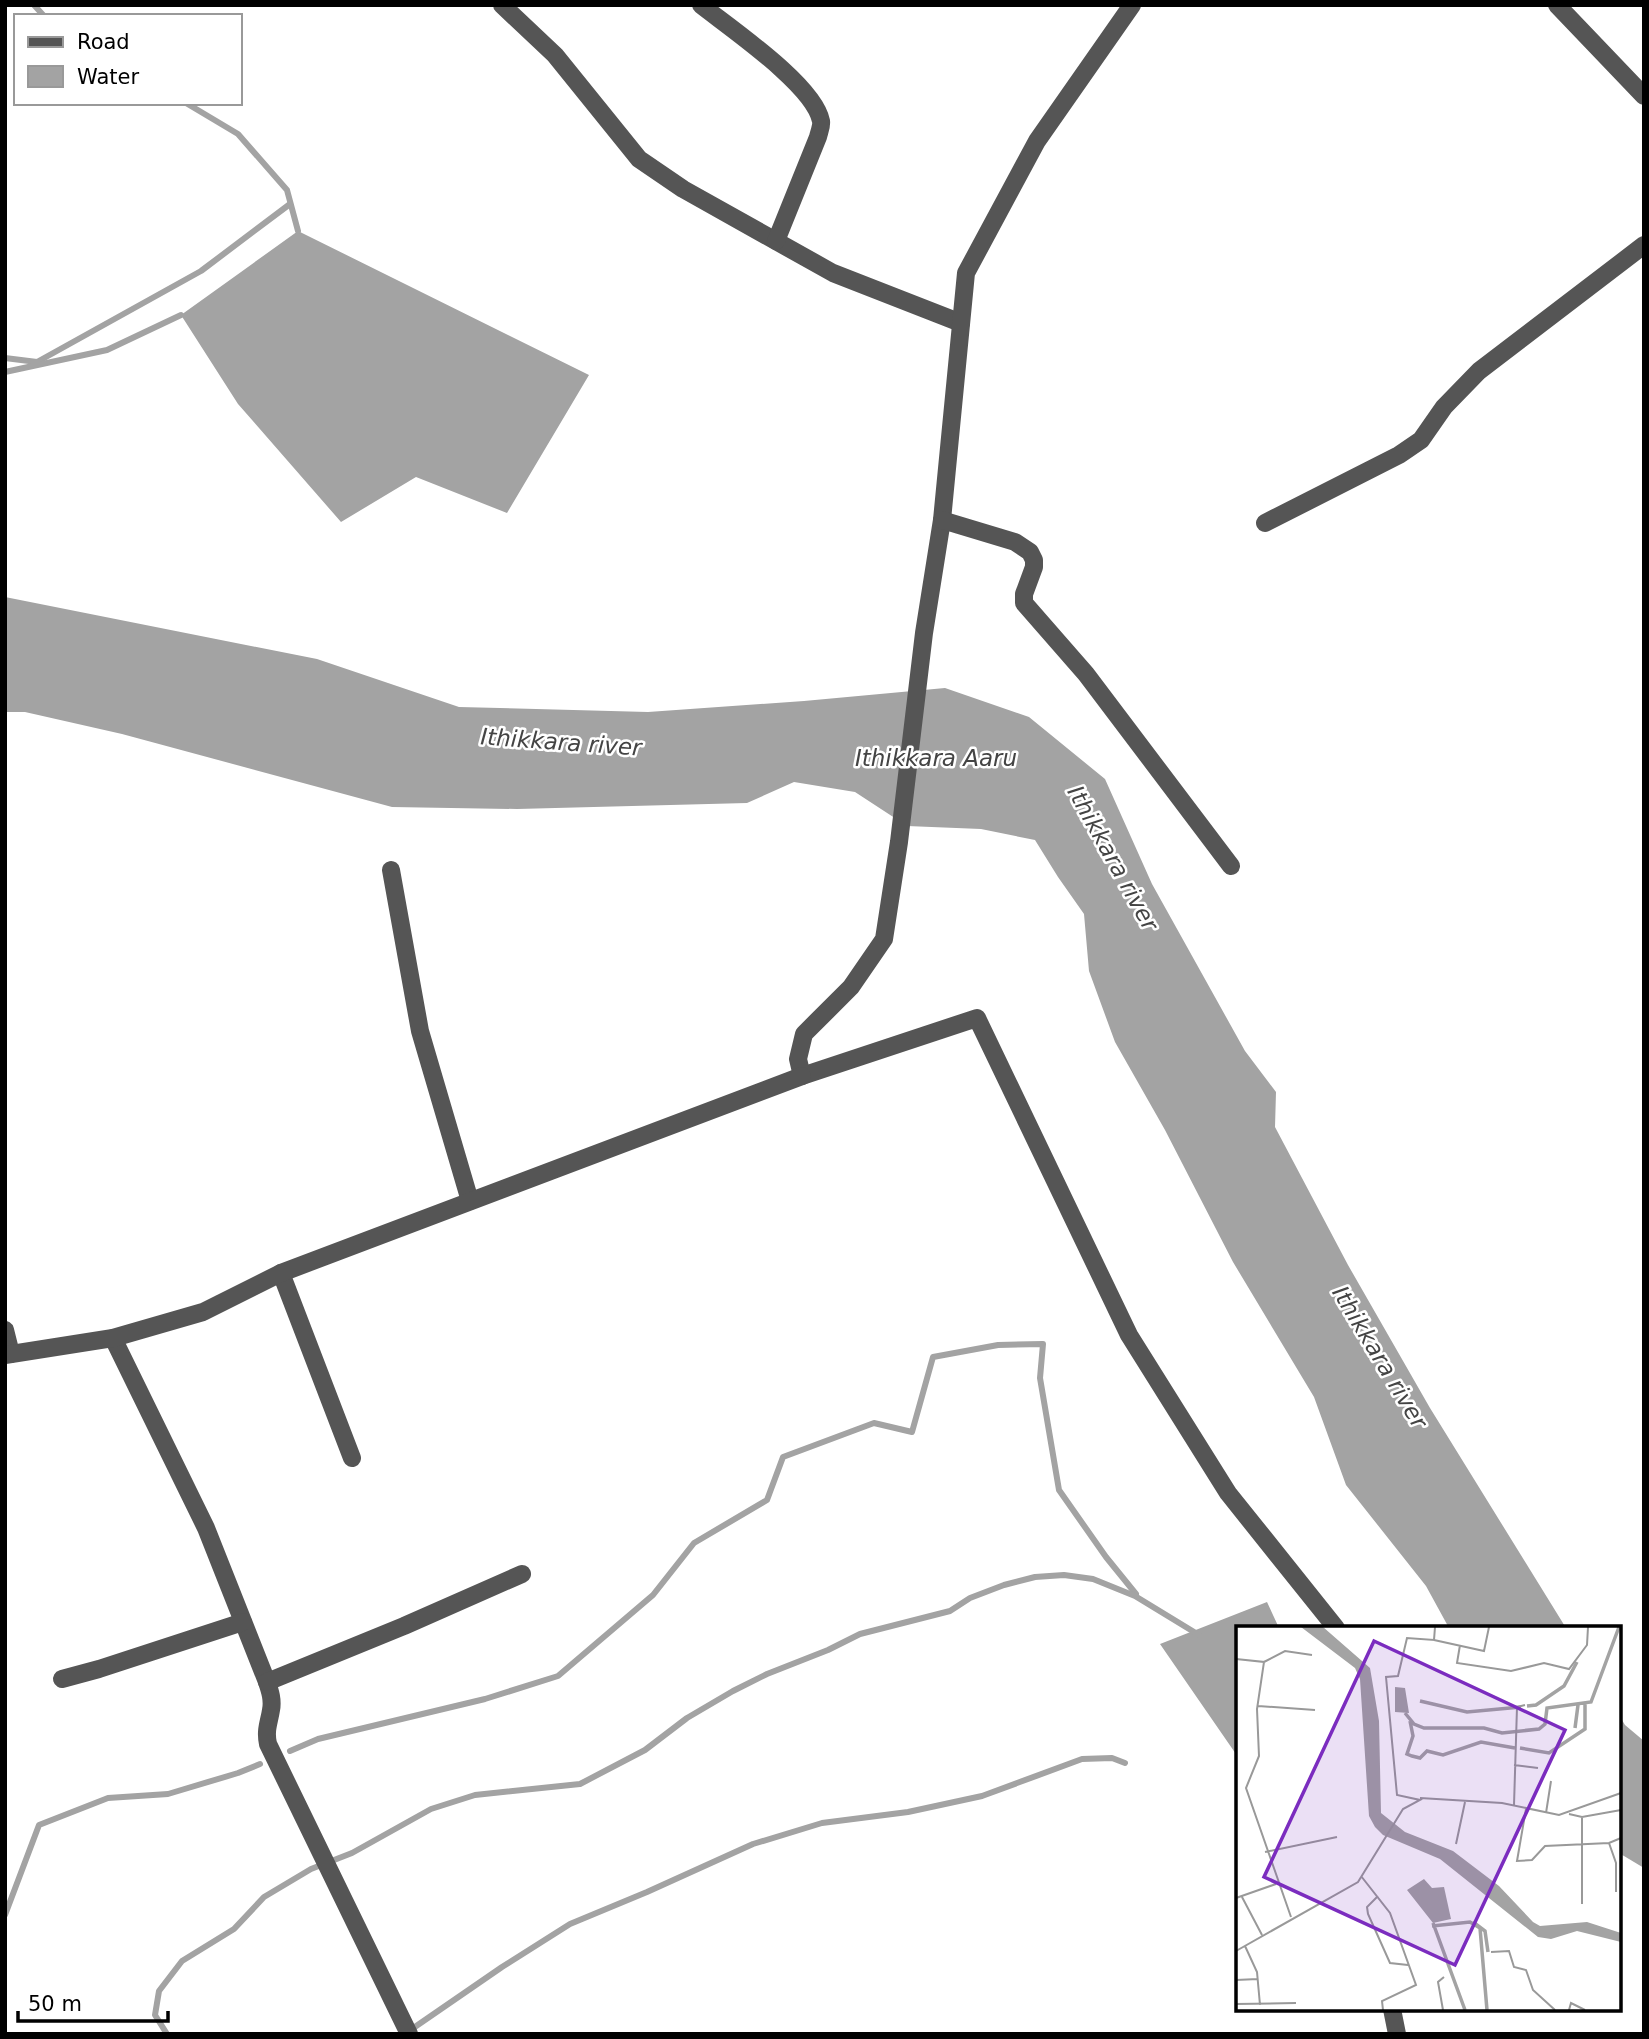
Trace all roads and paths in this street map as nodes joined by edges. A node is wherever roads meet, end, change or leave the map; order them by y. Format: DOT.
graph roads {
  1 [pos="502,5"];
  2 [pos="701,5"];
  3 [pos="1132,5"];
  4 [pos="1557,5"];
  5 [pos="1644,96"];
  6 [pos="776,241"];
  7 [pos="1644,245"];
  8 [pos="961,323"];
  9 [pos="942,520"];
  10 [pos="1265,523"];
  11 [pos="1231,866"];
  12 [pos="391,870"];
  13 [pos="802,1076"];
  14 [pos="470,1201"];
  15 [pos="281,1273"];
  16 [pos="5,1330"];
  17 [pos="113,1338"];
  18 [pos="8,1355"];
  19 [pos="352,1458"];
  20 [pos="522,1574"];
  21 [pos="243,1622"];
  22 [pos="1334,1626"];
  23 [pos="62,1679"];
  24 [pos="267,1682"];
  25 [pos="1392,2011"];
  26 [pos="409,2034"];
  27 [pos="1397,2034"];
  1 -- 6 [label="street"];
  2 -- 6 [label="street"];
  3 -- 8 [label="street"];
  4 -- 5 [label="street"];
  6 -- 8 [label="street"];
  7 -- 10 [label="street"];
  8 -- 9 [label="street"];
  9 -- 11 [label="street"];
  9 -- 13 [label="street"];
  12 -- 14 [label="street"];
  13 -- 14 [label="street"];
  13 -- 22 [label="street"];
  14 -- 15 [label="street"];
  15 -- 17 [label="street"];
  15 -- 19 [label="street"];
  16 -- 18 [label="street"];
  17 -- 18 [label="street"];
  17 -- 21 [label="street"];
  20 -- 24 [label="street"];
  21 -- 23 [label="street"];
  21 -- 24 [label="street"];
  24 -- 26 [label="street"];
  25 -- 27 [label="street"];
}
